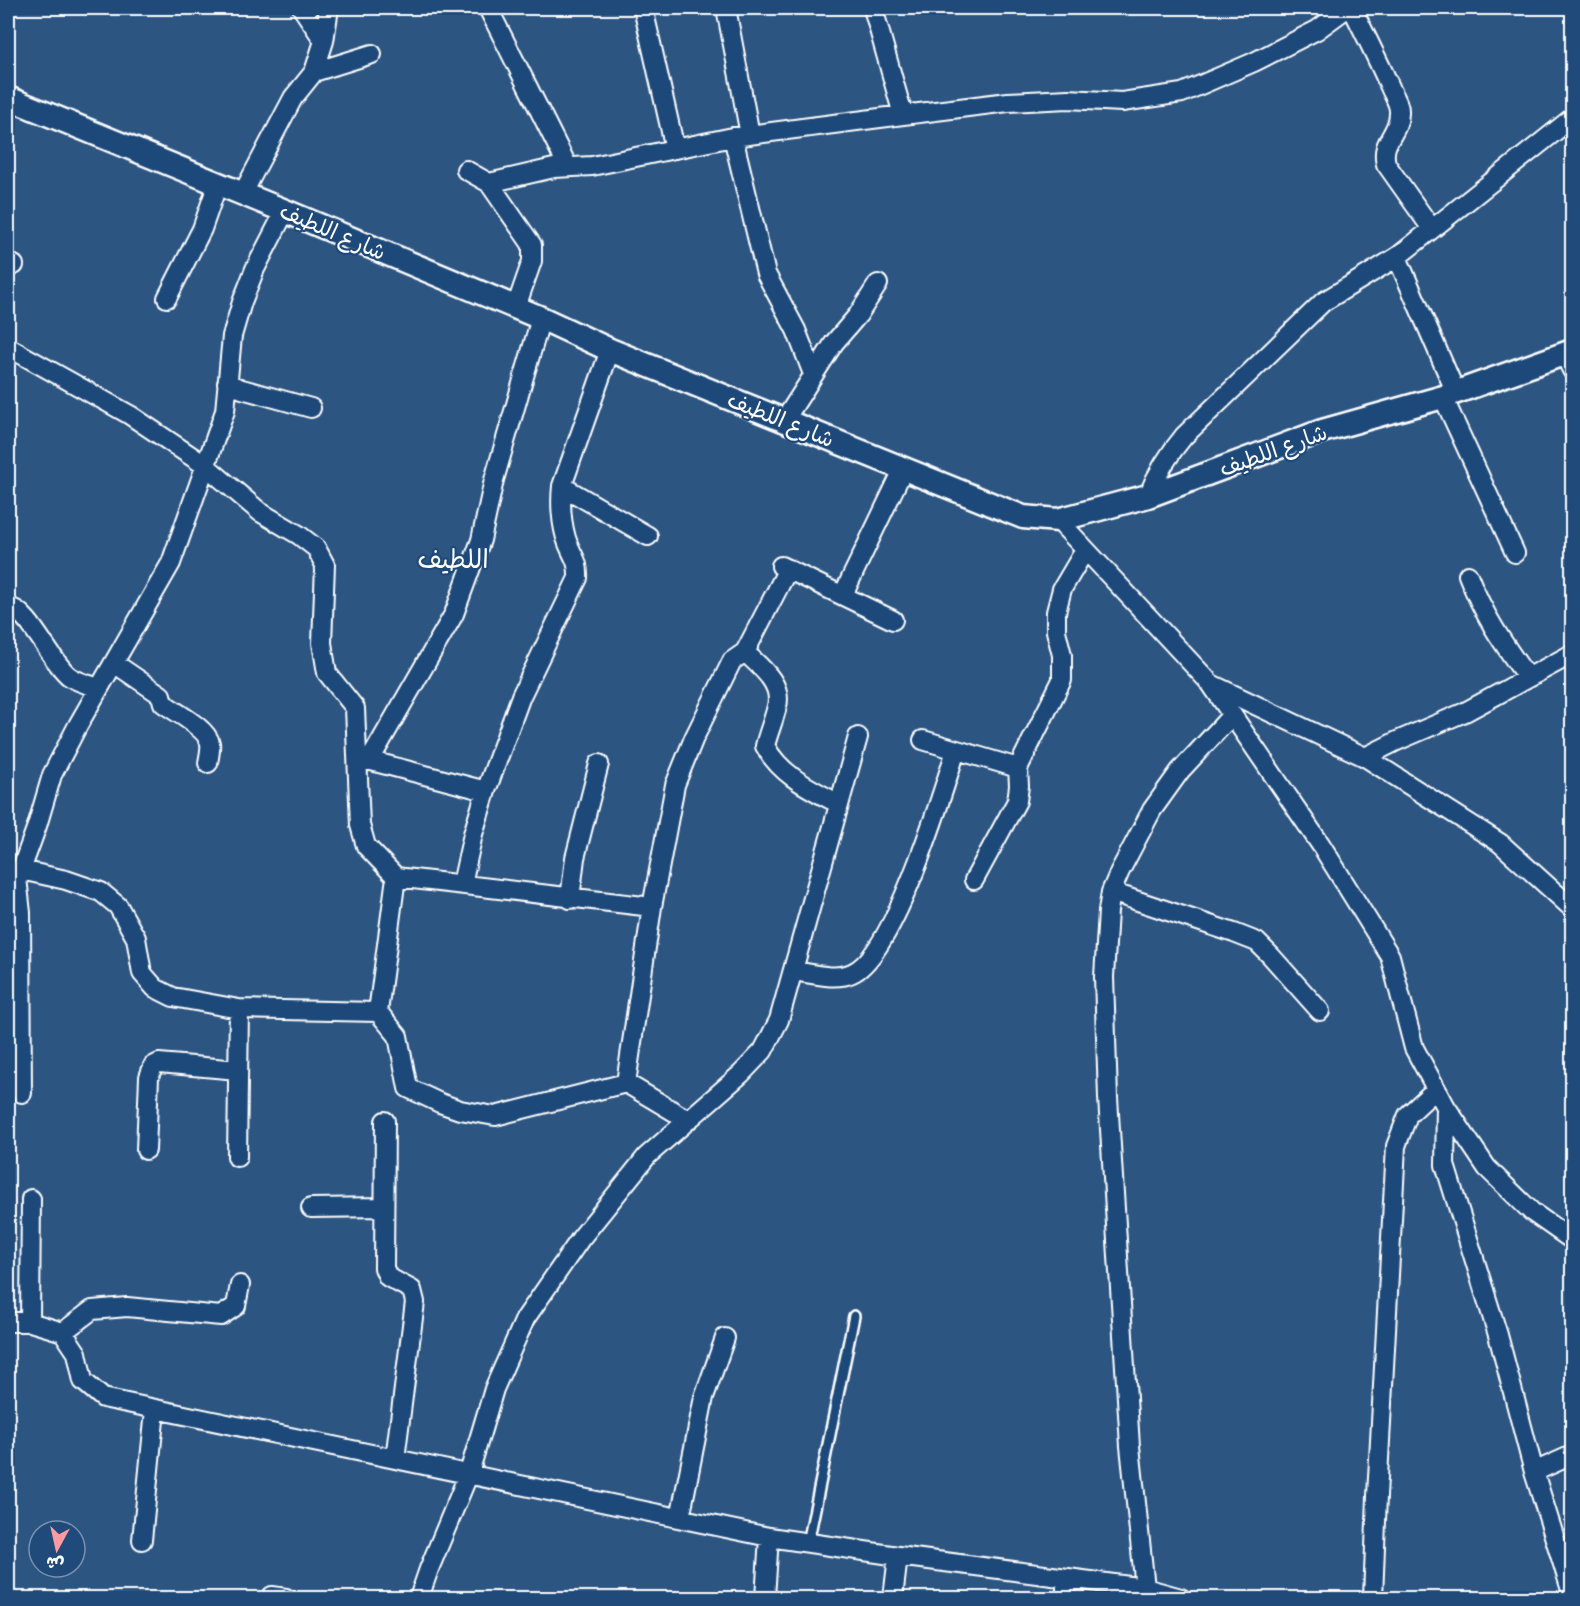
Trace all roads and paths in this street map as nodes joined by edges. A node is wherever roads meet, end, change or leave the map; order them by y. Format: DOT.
graph roads {
  1 [pos="302,8"];
  2 [pos="329,8"];
  3 [pos="488,8"];
  4 [pos="643,8"];
  5 [pos="726,8"];
  6 [pos="873,8"];
  7 [pos="1347,8"];
  8 [pos="1352,8"];
  9 [pos="324,41"];
  10 [pos="372,54"];
  11 [pos="314,72"];
  12 [pos="8,98"];
  13 [pos="903,115"];
  14 [pos="1572,118"];
  15 [pos="742,136"];
  16 [pos="675,149"];
  17 [pos="568,167"];
  18 [pos="466,170"];
  19 [pos="218,183"];
  20 [pos="489,183"];
  21 [pos="243,193"];
  22 [pos="285,211"];
  23 [pos="1432,229"];
  24 [pos="1397,257"];
  25 [pos="878,284"];
  26 [pos="167,298"];
  27 [pos="516,308"];
  28 [pos="541,318"];
  29 [pos="8,347"];
  30 [pos="610,350"];
  31 [pos="1570,358"];
  32 [pos="813,374"];
  33 [pos="227,383"];
  34 [pos="1449,395"];
  35 [pos="311,408"];
  36 [pos="784,421"];
  37 [pos="206,466"];
  38 [pos="904,468"];
  39 [pos="562,486"];
  40 [pos="1148,496"];
  41 [pos="1058,520"];
  42 [pos="648,536"];
  43 [pos="1086,550"];
  44 [pos="1515,553"];
  45 [pos="1468,575"];
  46 [pos="843,595"];
  47 [pos="8,607"];
  48 [pos="893,620"];
  49 [pos="745,652"];
  50 [pos="1572,654"];
  51 [pos="114,663"];
  52 [pos="1527,677"];
  53 [pos="1211,684"];
  54 [pos="99,688"];
  55 [pos="1232,715"];
  56 [pos="858,737"];
  57 [pos="923,740"];
  58 [pos="956,750"];
  59 [pos="1365,757"];
  60 [pos="364,759"];
  61 [pos="208,763"];
  62 [pos="599,764"];
  63 [pos="1018,768"];
  64 [pos="486,791"];
  65 [pos="839,804"];
  66 [pos="396,876"];
  67 [pos="15,880"];
  68 [pos="975,880"];
  69 [pos="462,884"];
  70 [pos="1111,892"];
  71 [pos="570,899"];
  72 [pos="651,907"];
  73 [pos="1572,908"];
  74 [pos="793,971"];
  75 [pos="239,1009"];
  76 [pos="1320,1011"];
  77 [pos="378,1012"];
  78 [pos="238,1070"];
  79 [pos="626,1083"];
  80 [pos="1436,1089"];
  81 [pos="22,1093"];
  82 [pos="1446,1107"];
  83 [pos="385,1120"];
  84 [pos="688,1120"];
  85 [pos="146,1150"];
  86 [pos="237,1157"];
  87 [pos="31,1199"];
  88 [pos="384,1207"];
  89 [pos="311,1208"];
  90 [pos="1572,1240"];
  91 [pos="240,1285"];
  92 [pos="854,1316"];
  93 [pos="8,1322"];
  94 [pos="30,1322"];
  95 [pos="63,1332"];
  96 [pos="725,1338"];
  97 [pos="155,1410"];
  98 [pos="1572,1455"];
  99 [pos="395,1459"];
  100 [pos="1534,1472"];
  101 [pos="469,1473"];
  102 [pos="680,1518"];
  103 [pos="769,1537"];
  104 [pos="142,1540"];
  105 [pos="808,1543"];
  106 [pos="898,1556"];
  107 [pos="1066,1578"];
  108 [pos="1145,1588"];
  109 [pos="1572,1593"];
  110 [pos="1180,1598"];
  111 [pos="419,1599"];
  112 [pos="765,1599"];
  113 [pos="893,1599"];
  114 [pos="1066,1599"];
  115 [pos="1373,1599"];
  1 -- 9 [label="street"];
  2 -- 9 [label="street"];
  3 -- 17 [label="street"];
  4 -- 16 [label="street"];
  5 -- 15 [label="street"];
  6 -- 13 [label="street"];
  7 -- 13 [label="street"];
  8 -- 23 [label="street"];
  9 -- 11 [label="street"];
  10 -- 11 [label="street"];
  11 -- 21 [label="street"];
  12 -- 19 [label="street, شارع اللطيف"];
  13 -- 15 [label="street"];
  14 -- 23 [label="street"];
  15 -- 16 [label="street"];
  15 -- 32 [label="street"];
  16 -- 17 [label="street"];
  17 -- 20 [label="street"];
  18 -- 20 [label="street"];
  19 -- 21 [label="street, شارع اللطيف"];
  19 -- 26 [label="street"];
  20 -- 27 [label="street"];
  21 -- 22 [label="street, شارع اللطيف"];
  22 -- 27 [label="street, شارع اللطيف"];
  22 -- 33 [label="street"];
  23 -- 24 [label="street"];
  24 -- 34 [label="street"];
  24 -- 40 [label="street"];
  25 -- 32 [label="street"];
  27 -- 28 [label="street, شارع اللطيف"];
  28 -- 30 [label="street, شارع اللطيف"];
  28 -- 60 [label="street"];
  29 -- 37 [label="street"];
  30 -- 36 [label="street, شارع اللطيف"];
  30 -- 39 [label="street"];
  31 -- 34 [label="street, شارع اللطيف"];
  32 -- 36 [label="street"];
  33 -- 35 [label="street"];
  33 -- 37 [label="street"];
  34 -- 40 [label="street, شارع اللطيف"];
  34 -- 44 [label="street"];
  36 -- 38 [label="street, شارع اللطيف"];
  37 -- 51 [label="street"];
  37 -- 60 [label="street"];
  38 -- 41 [label="street, شارع اللطيف"];
  38 -- 46 [label="street"];
  39 -- 42 [label="street"];
  39 -- 64 [label="street"];
  40 -- 41 [label="street, شارع اللطيف"];
  41 -- 43 [label="street"];
  43 -- 53 [label="street"];
  43 -- 63 [label="street"];
  45 -- 52 [label="street"];
  46 -- 48 [label="street"];
  46 -- 49 [label="street"];
  47 -- 54 [label="street"];
  49 -- 65 [label="street"];
  49 -- 72 [label="street"];
  50 -- 52 [label="street"];
  51 -- 54 [label="street"];
  51 -- 61 [label="street"];
  52 -- 59 [label="street"];
  53 -- 55 [label="street"];
  53 -- 59 [label="street"];
  54 -- 67 [label="street"];
  55 -- 70 [label="street"];
  55 -- 80 [label="street"];
  56 -- 65 [label="street"];
  57 -- 58 [label="street"];
  58 -- 63 [label="street"];
  58 -- 74 [label="street"];
  59 -- 73 [label="street"];
  60 -- 64 [label="street"];
  60 -- 66 [label="street"];
  62 -- 71 [label="street"];
  63 -- 68 [label="street"];
  64 -- 69 [label="street"];
  65 -- 74 [label="street"];
  66 -- 69 [label="street"];
  66 -- 77 [label="street"];
  67 -- 75 [label="street"];
  67 -- 81 [label="street"];
  69 -- 71 [label="street"];
  70 -- 76 [label="street"];
  70 -- 108 [label="street"];
  71 -- 72 [label="street"];
  72 -- 79 [label="street"];
  74 -- 84 [label="street"];
  75 -- 77 [label="street"];
  75 -- 78 [label="street"];
  77 -- 79 [label="street"];
  78 -- 85 [label="street"];
  78 -- 86 [label="street"];
  79 -- 84 [label="street"];
  80 -- 82 [label="street"];
  80 -- 115 [label="street"];
  82 -- 90 [label="street"];
  82 -- 100 [label="street"];
  83 -- 88 [label="street"];
  84 -- 101 [label="street"];
  87 -- 94 [label="street"];
  88 -- 89 [label="street"];
  88 -- 99 [label="street"];
  91 -- 95 [label="street"];
  92 -- 105 [label="lane"];
  93 -- 94 [label="street"];
  94 -- 95 [label="street"];
  95 -- 97 [label="street"];
  96 -- 102 [label="street"];
  97 -- 99 [label="street"];
  97 -- 104 [label="street"];
  98 -- 100 [label="street"];
  99 -- 101 [label="street"];
  100 -- 109 [label="street"];
  101 -- 102 [label="street"];
  101 -- 111 [label="street"];
  102 -- 103 [label="street"];
  103 -- 105 [label="street"];
  103 -- 112 [label="street"];
  105 -- 106 [label="street"];
  106 -- 107 [label="street"];
  106 -- 113 [label="street"];
  107 -- 108 [label="street"];
  107 -- 114 [label="street"];
  108 -- 110 [label="street"];
}
